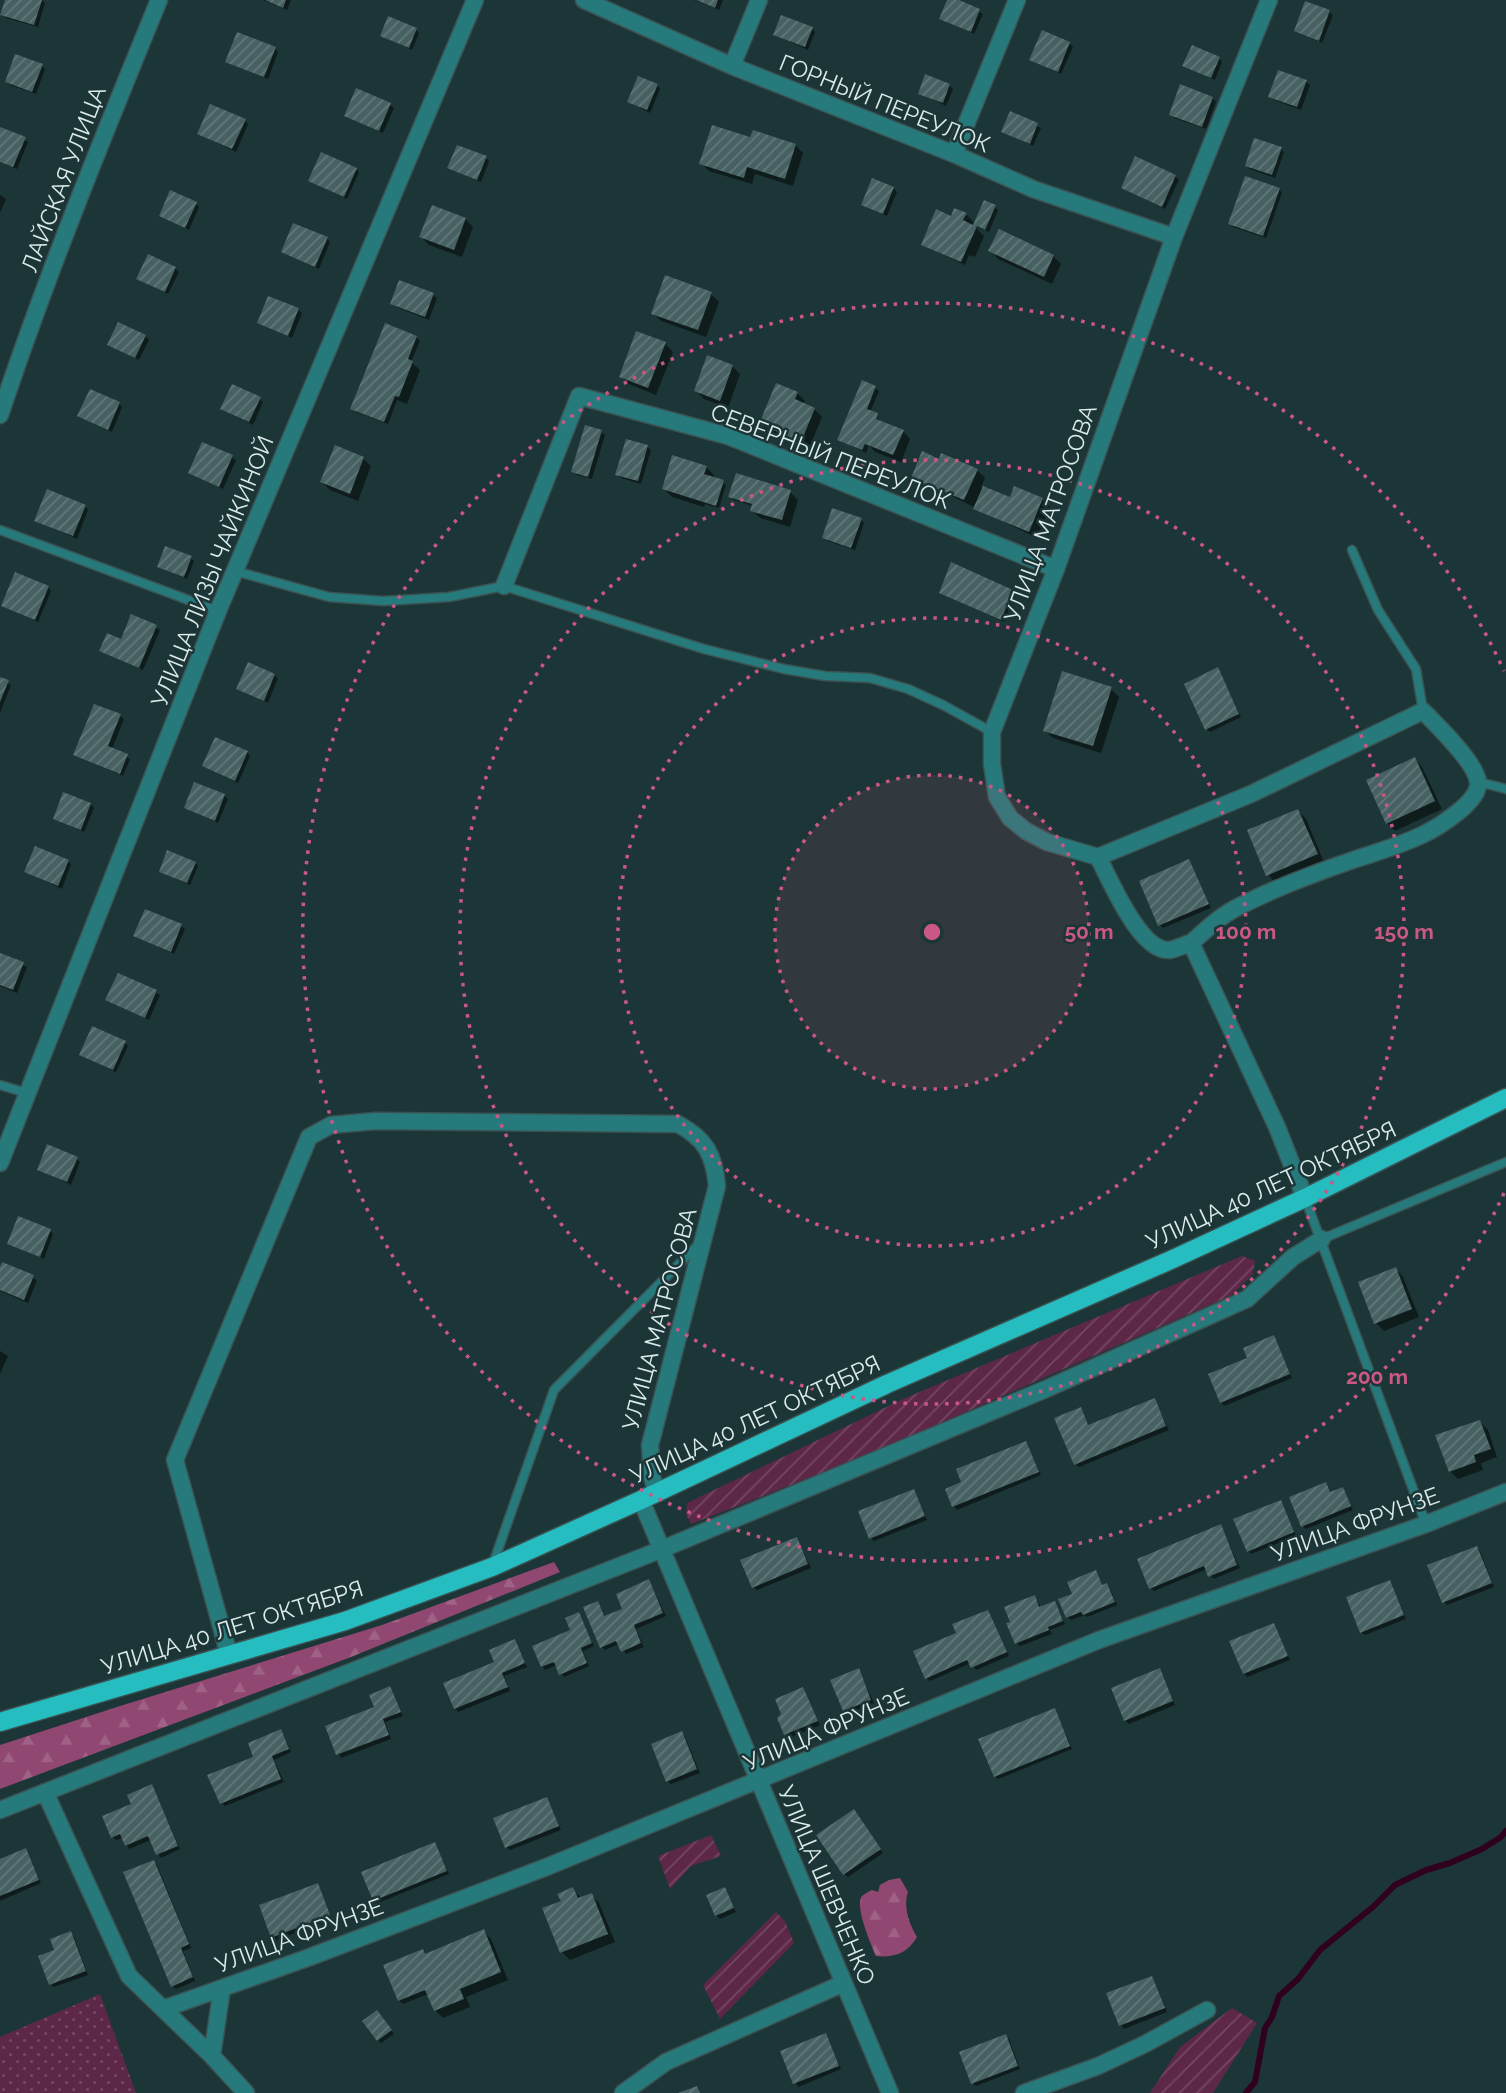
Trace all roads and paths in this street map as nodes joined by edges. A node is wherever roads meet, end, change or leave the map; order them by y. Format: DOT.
graph roads {
  1 [pos="159,0"];
  2 [pos="475,0"];
  3 [pos="584,0"];
  4 [pos="759,0"];
  5 [pos="1017,0"];
  6 [pos="1269,0"];
  7 [pos="732,66"];
  8 [pos="954,154"];
  9 [pos="1174,237"];
  10 [pos="0,415"];
  11 [pos="0,530"];
  12 [pos="1352,550"];
  13 [pos="1056,569"];
  14 [pos="236,571"];
  15 [pos="504,586"];
  16 [pos="218,611"];
  17 [pos="1423,712"];
  18 [pos="992,732"];
  19 [pos="1479,782"];
  20 [pos="1506,789"];
  21 [pos="1098,857"];
  22 [pos="1191,943"];
  23 [pos="0,1085"];
  24 [pos="28,1093"];
  25 [pos="1506,1098"];
  26 [pos="1506,1162"];
  27 [pos="0,1163"];
  28 [pos="1305,1198"];
  29 [pos="1322,1239"];
  30 [pos="703,1240"];
  31 [pos="1506,1492"];
  32 [pos="649,1497"];
  33 [pos="1426,1524"];
  34 [pos="660,1550"];
  35 [pos="492,1567"];
  36 [pos="229,1655"];
  37 [pos="0,1722"];
  38 [pos="759,1782"];
  39 [pos="45,1792"];
  40 [pos="0,1810"];
  41 [pos="844,1983"];
  42 [pos="222,1988"];
  43 [pos="163,2009"];
  44 [pos="1207,2010"];
  45 [pos="212,2056"];
  46 [pos="246,2093"];
  47 [pos="623,2093"];
  48 [pos="890,2093"];
  49 [pos="1024,2093"];
  1 -- 10 [label="street, ЛАЙСКАЯ УЛИЦА"];
  2 -- 14 [label="street, УЛИЦА ЛИЗЫ ЧАЙКИНОЙ"];
  3 -- 7 [label="street, ГОРНЫЙ ПЕРЕУЛОК"];
  4 -- 7 [label="street"];
  5 -- 8 [label="street"];
  6 -- 9 [label="street, УЛИЦА МАТРОСОВА"];
  7 -- 8 [label="street, ГОРНЫЙ ПЕРЕУЛОК"];
  8 -- 9 [label="street, ГОРНЫЙ ПЕРЕУЛОК"];
  9 -- 13 [label="street, УЛИЦА МАТРОСОВА"];
  11 -- 16 [label="lane"];
  12 -- 17 [label="lane"];
  13 -- 15 [label="street, СЕВЕРНЫЙ ПЕРЕУЛОК"];
  13 -- 18 [label="street, УЛИЦА МАТРОСОВА"];
  14 -- 15 [label="lane"];
  14 -- 16 [label="street, УЛИЦА ЛИЗЫ ЧАЙКИНОЙ"];
  15 -- 18 [label="lane"];
  16 -- 24 [label="street, УЛИЦА ЛИЗЫ ЧАЙКИНОЙ"];
  17 -- 19 [label="street"];
  17 -- 21 [label="street"];
  18 -- 21 [label="street, УЛИЦА МАТРОСОВА"];
  19 -- 20 [label="lane"];
  19 -- 22 [label="street"];
  21 -- 22 [label="street"];
  22 -- 28 [label="street"];
  23 -- 24 [label="lane"];
  24 -- 27 [label="street, УЛИЦА ЛИЗЫ ЧАЙКИНОЙ"];
  25 -- 28 [label="main road, УЛИЦА 40 ЛЕТ ОКТЯБРЯ"];
  26 -- 29 [label="lane"];
  28 -- 29 [label="lane"];
  28 -- 32 [label="main road, УЛИЦА 40 ЛЕТ ОКТЯБРЯ"];
  29 -- 33 [label="lane"];
  29 -- 34 [label="street"];
  30 -- 32 [label="street, УЛИЦА МАТРОСОВА"];
  30 -- 35 [label="lane"];
  30 -- 36 [label="street, УЛИЦА МАТРОСОВА"];
  31 -- 33 [label="street, УЛИЦА ФРУНЗЕ"];
  32 -- 34 [label="street, УЛИЦА ШЕВЧЕНКО"];
  32 -- 35 [label="main road, УЛИЦА 40 ЛЕТ ОКТЯБРЯ"];
  33 -- 38 [label="street, УЛИЦА ФРУНЗЕ"];
  34 -- 38 [label="street, УЛИЦА ШЕВЧЕНКО"];
  34 -- 39 [label="street"];
  35 -- 36 [label="main road, УЛИЦА 40 ЛЕТ ОКТЯБРЯ"];
  36 -- 37 [label="main road, УЛИЦА 40 ЛЕТ ОКТЯБРЯ"];
  38 -- 41 [label="street, УЛИЦА ШЕВЧЕНКО"];
  38 -- 42 [label="street, УЛИЦА ФРУНЗЕ"];
  39 -- 40 [label="street"];
  39 -- 43 [label="street"];
  41 -- 47 [label="street"];
  41 -- 48 [label="street, УЛИЦА ШЕВЧЕНКО"];
  42 -- 43 [label="street, УЛИЦА ФРУНЗЕ"];
  42 -- 45 [label="street"];
  43 -- 45 [label="street"];
  44 -- 49 [label="street"];
  45 -- 46 [label="street"];
}
